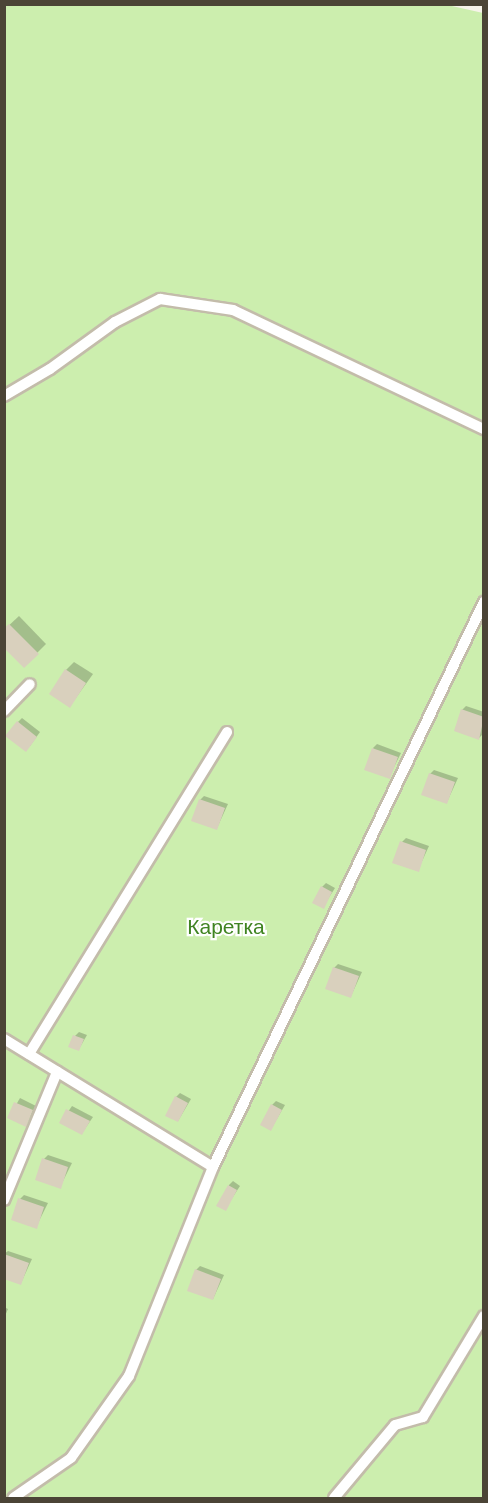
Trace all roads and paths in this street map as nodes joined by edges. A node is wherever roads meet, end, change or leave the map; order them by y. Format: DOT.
graph roads {
  1 [pos="4,396"];
  2 [pos="481,424"];
  3 [pos="483,602"];
  4 [pos="30,684"];
  5 [pos="4,711"];
  6 [pos="227,732"];
  7 [pos="4,1039"];
  8 [pos="28,1054"];
  9 [pos="57,1072"];
  10 [pos="213,1167"];
  11 [pos="4,1200"];
  12 [pos="483,1316"];
  13 [pos="13,1498"];
  14 [pos="334,1498"];
  1 -- 2 [label="lane"];
  3 -- 10 [label="lane"];
  4 -- 5 [label="lane"];
  6 -- 8 [label="lane"];
  7 -- 8 [label="lane"];
  8 -- 9 [label="lane"];
  9 -- 10 [label="lane"];
  9 -- 11 [label="lane"];
  10 -- 13 [label="lane"];
  12 -- 14 [label="lane"];
}
